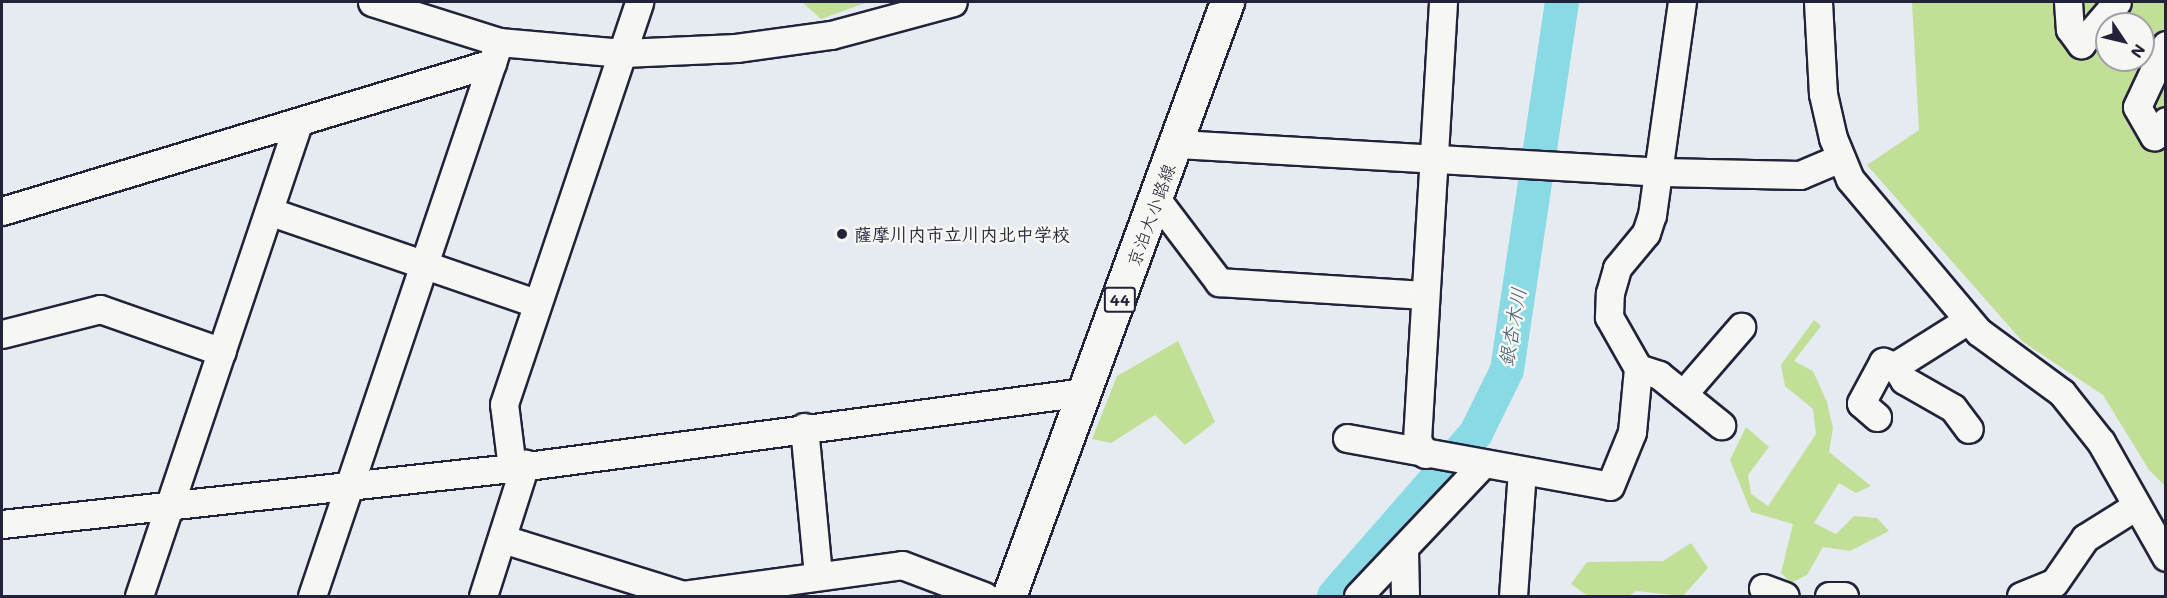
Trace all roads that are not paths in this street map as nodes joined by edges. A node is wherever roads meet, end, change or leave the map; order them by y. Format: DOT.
graph roads {
  1 [pos="372,2"];
  2 [pos="639,2"];
  3 [pos="953,2"];
  4 [pos="1227,2"];
  5 [pos="1443,2"];
  6 [pos="1682,2"];
  7 [pos="1818,2"];
  8 [pos="2068,2"];
  9 [pos="2117,2"];
  10 [pos="2166,45"];
  11 [pos="496,52"];
  12 [pos="622,53"];
  13 [pos="298,123"];
  14 [pos="2162,136"];
  15 [pos="1178,144"];
  16 [pos="1431,156"];
  17 [pos="1840,159"];
  18 [pos="1659,172"];
  19 [pos="1157,200"];
  20 [pos="2,211"];
  21 [pos="271,212"];
  22 [pos="425,266"];
  23 [pos="1423,295"];
  24 [pos="536,303"];
  25 [pos="1968,320"];
  26 [pos="1741,327"];
  27 [pos="2,334"];
  28 [pos="222,352"];
  29 [pos="1895,366"];
  30 [pos="1638,368"];
  31 [pos="1085,392"];
  32 [pos="1683,394"];
  33 [pos="1877,417"];
  34 [pos="1721,424"];
  35 [pos="804,427"];
  36 [pos="1969,429"];
  37 [pos="1347,438"];
  38 [pos="1432,456"];
  39 [pos="1479,464"];
  40 [pos="518,466"];
  41 [pos="1522,471"];
  42 [pos="349,483"];
  43 [pos="168,503"];
  44 [pos="2136,506"];
  45 [pos="2,524"];
  46 [pos="503,539"];
  47 [pos="1404,551"];
  48 [pos="2166,557"];
  49 [pos="818,574"];
  50 [pos="683,596"];
  51 [pos="138,597"];
  52 [pos="312,597"];
  53 [pos="483,597"];
  54 [pos="984,597"];
  55 [pos="1009,597"];
  56 [pos="1358,597"];
  57 [pos="1405,597"];
  58 [pos="1513,597"];
  59 [pos="1829,597"];
  60 [pos="1844,597"];
  61 [pos="2021,597"];
  1 -- 11 [label="street"];
  2 -- 12 [label="street"];
  3 -- 12 [label="street"];
  4 -- 15 [label="main road, 京泊大小路線 / 44"];
  5 -- 16 [label="street"];
  6 -- 18 [label="street"];
  7 -- 17 [label="street"];
  8 -- 9 [label="street"];
  10 -- 14 [label="street"];
  11 -- 12 [label="street"];
  11 -- 13 [label="street"];
  11 -- 22 [label="street"];
  12 -- 24 [label="street"];
  13 -- 20 [label="street"];
  13 -- 21 [label="street"];
  15 -- 16 [label="street"];
  15 -- 19 [label="main road, 京泊大小路線 / 44"];
  16 -- 18 [label="street"];
  16 -- 23 [label="street"];
  17 -- 18 [label="street"];
  17 -- 25 [label="street"];
  18 -- 30 [label="street"];
  19 -- 23 [label="street"];
  19 -- 31 [label="main road, 京泊大小路線 / 44"];
  21 -- 22 [label="street"];
  21 -- 28 [label="street"];
  22 -- 24 [label="street"];
  22 -- 42 [label="street"];
  23 -- 38 [label="street"];
  24 -- 40 [label="street"];
  25 -- 29 [label="street"];
  25 -- 44 [label="street"];
  26 -- 32 [label="street"];
  27 -- 28 [label="street"];
  28 -- 43 [label="street"];
  29 -- 33 [label="street"];
  29 -- 36 [label="street"];
  30 -- 32 [label="street"];
  30 -- 41 [label="street"];
  31 -- 35 [label="street"];
  31 -- 55 [label="main road, 京泊大小路線 / 44"];
  32 -- 34 [label="street"];
  35 -- 40 [label="street"];
  35 -- 49 [label="street"];
  37 -- 38 [label="street"];
  38 -- 39 [label="street"];
  39 -- 41 [label="street"];
  39 -- 47 [label="street"];
  40 -- 42 [label="street"];
  40 -- 46 [label="street"];
  41 -- 58 [label="street"];
  42 -- 43 [label="street"];
  42 -- 52 [label="street"];
  43 -- 45 [label="street"];
  43 -- 51 [label="street"];
  44 -- 48 [label="street"];
  44 -- 61 [label="street"];
  46 -- 50 [label="street"];
  46 -- 53 [label="street"];
  47 -- 56 [label="street"];
  47 -- 57 [label="street"];
  49 -- 50 [label="street"];
  49 -- 54 [label="street"];
  59 -- 60 [label="street"];
}
